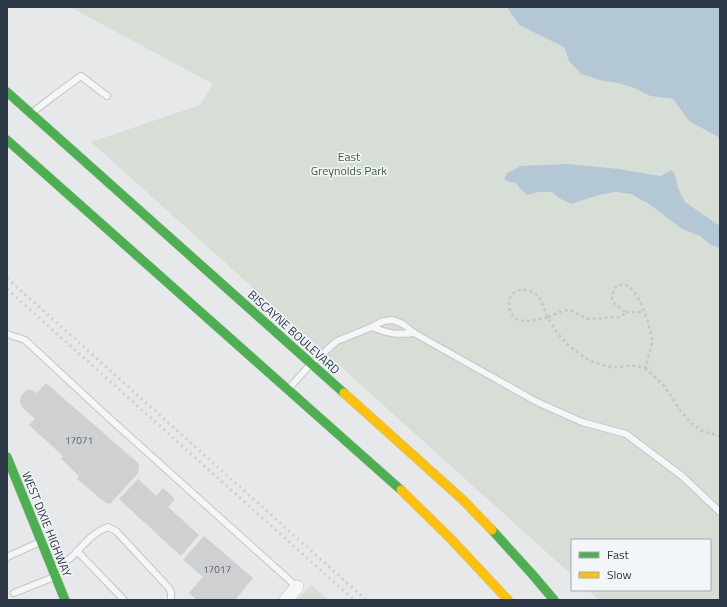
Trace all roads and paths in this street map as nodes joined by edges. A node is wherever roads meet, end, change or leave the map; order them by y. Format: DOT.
graph roads {
  1 [pos="7,92"];
  2 [pos="106,96"];
  3 [pos="31,113"];
  4 [pos="7,140"];
  5 [pos="626,312"];
  6 [pos="644,312"];
  7 [pos="548,317"];
  8 [pos="372,327"];
  9 [pos="414,333"];
  10 [pos="7,334"];
  11 [pos="311,364"];
  12 [pos="645,368"];
  13 [pos="288,390"];
  14 [pos="720,436"];
  15 [pos="7,457"];
  16 [pos="10,473"];
  17 [pos="720,512"];
  18 [pos="41,542"];
  19 [pos="78,551"];
  20 [pos="7,557"];
  21 [pos="52,568"];
  22 [pos="56,577"];
  23 [pos="298,587"];
  24 [pos="14,593"];
  25 [pos="65,600"];
  26 [pos="124,600"];
  27 [pos="171,600"];
  28 [pos="286,600"];
  29 [pos="508,600"];
  30 [pos="554,600"];
  1 -- 3 [label="main road, BISCAYNE BOULEVARD"];
  2 -- 3 [label="lane"];
  3 -- 11 [label="main road, BISCAYNE BOULEVARD"];
  4 -- 13 [label="main road"];
  5 -- 6 [label="path"];
  5 -- 6 [label="path"];
  5 -- 7 [label="path"];
  6 -- 12 [label="path"];
  7 -- 7 [label="path"];
  7 -- 12 [label="path"];
  8 -- 9 [label="lane"];
  8 -- 9 [label="lane"];
  8 -- 11 [label="lane"];
  9 -- 17 [label="lane"];
  10 -- 23 [label="lane"];
  11 -- 13 [label="lane"];
  11 -- 30 [label="main road, BISCAYNE BOULEVARD"];
  12 -- 14 [label="path"];
  13 -- 29 [label="main road"];
  15 -- 16 [label="main road, WEST DIXIE HIGHWAY"];
  16 -- 18 [label="main road, WEST DIXIE HIGHWAY"];
  18 -- 20 [label="lane"];
  18 -- 21 [label="main road, WEST DIXIE HIGHWAY"];
  19 -- 21 [label="lane"];
  19 -- 26 [label="lane"];
  19 -- 27 [label="lane"];
  21 -- 22 [label="main road, WEST DIXIE HIGHWAY"];
  22 -- 24 [label="lane"];
  22 -- 25 [label="main road, WEST DIXIE HIGHWAY"];
  23 -- 28 [label="street"];
}
